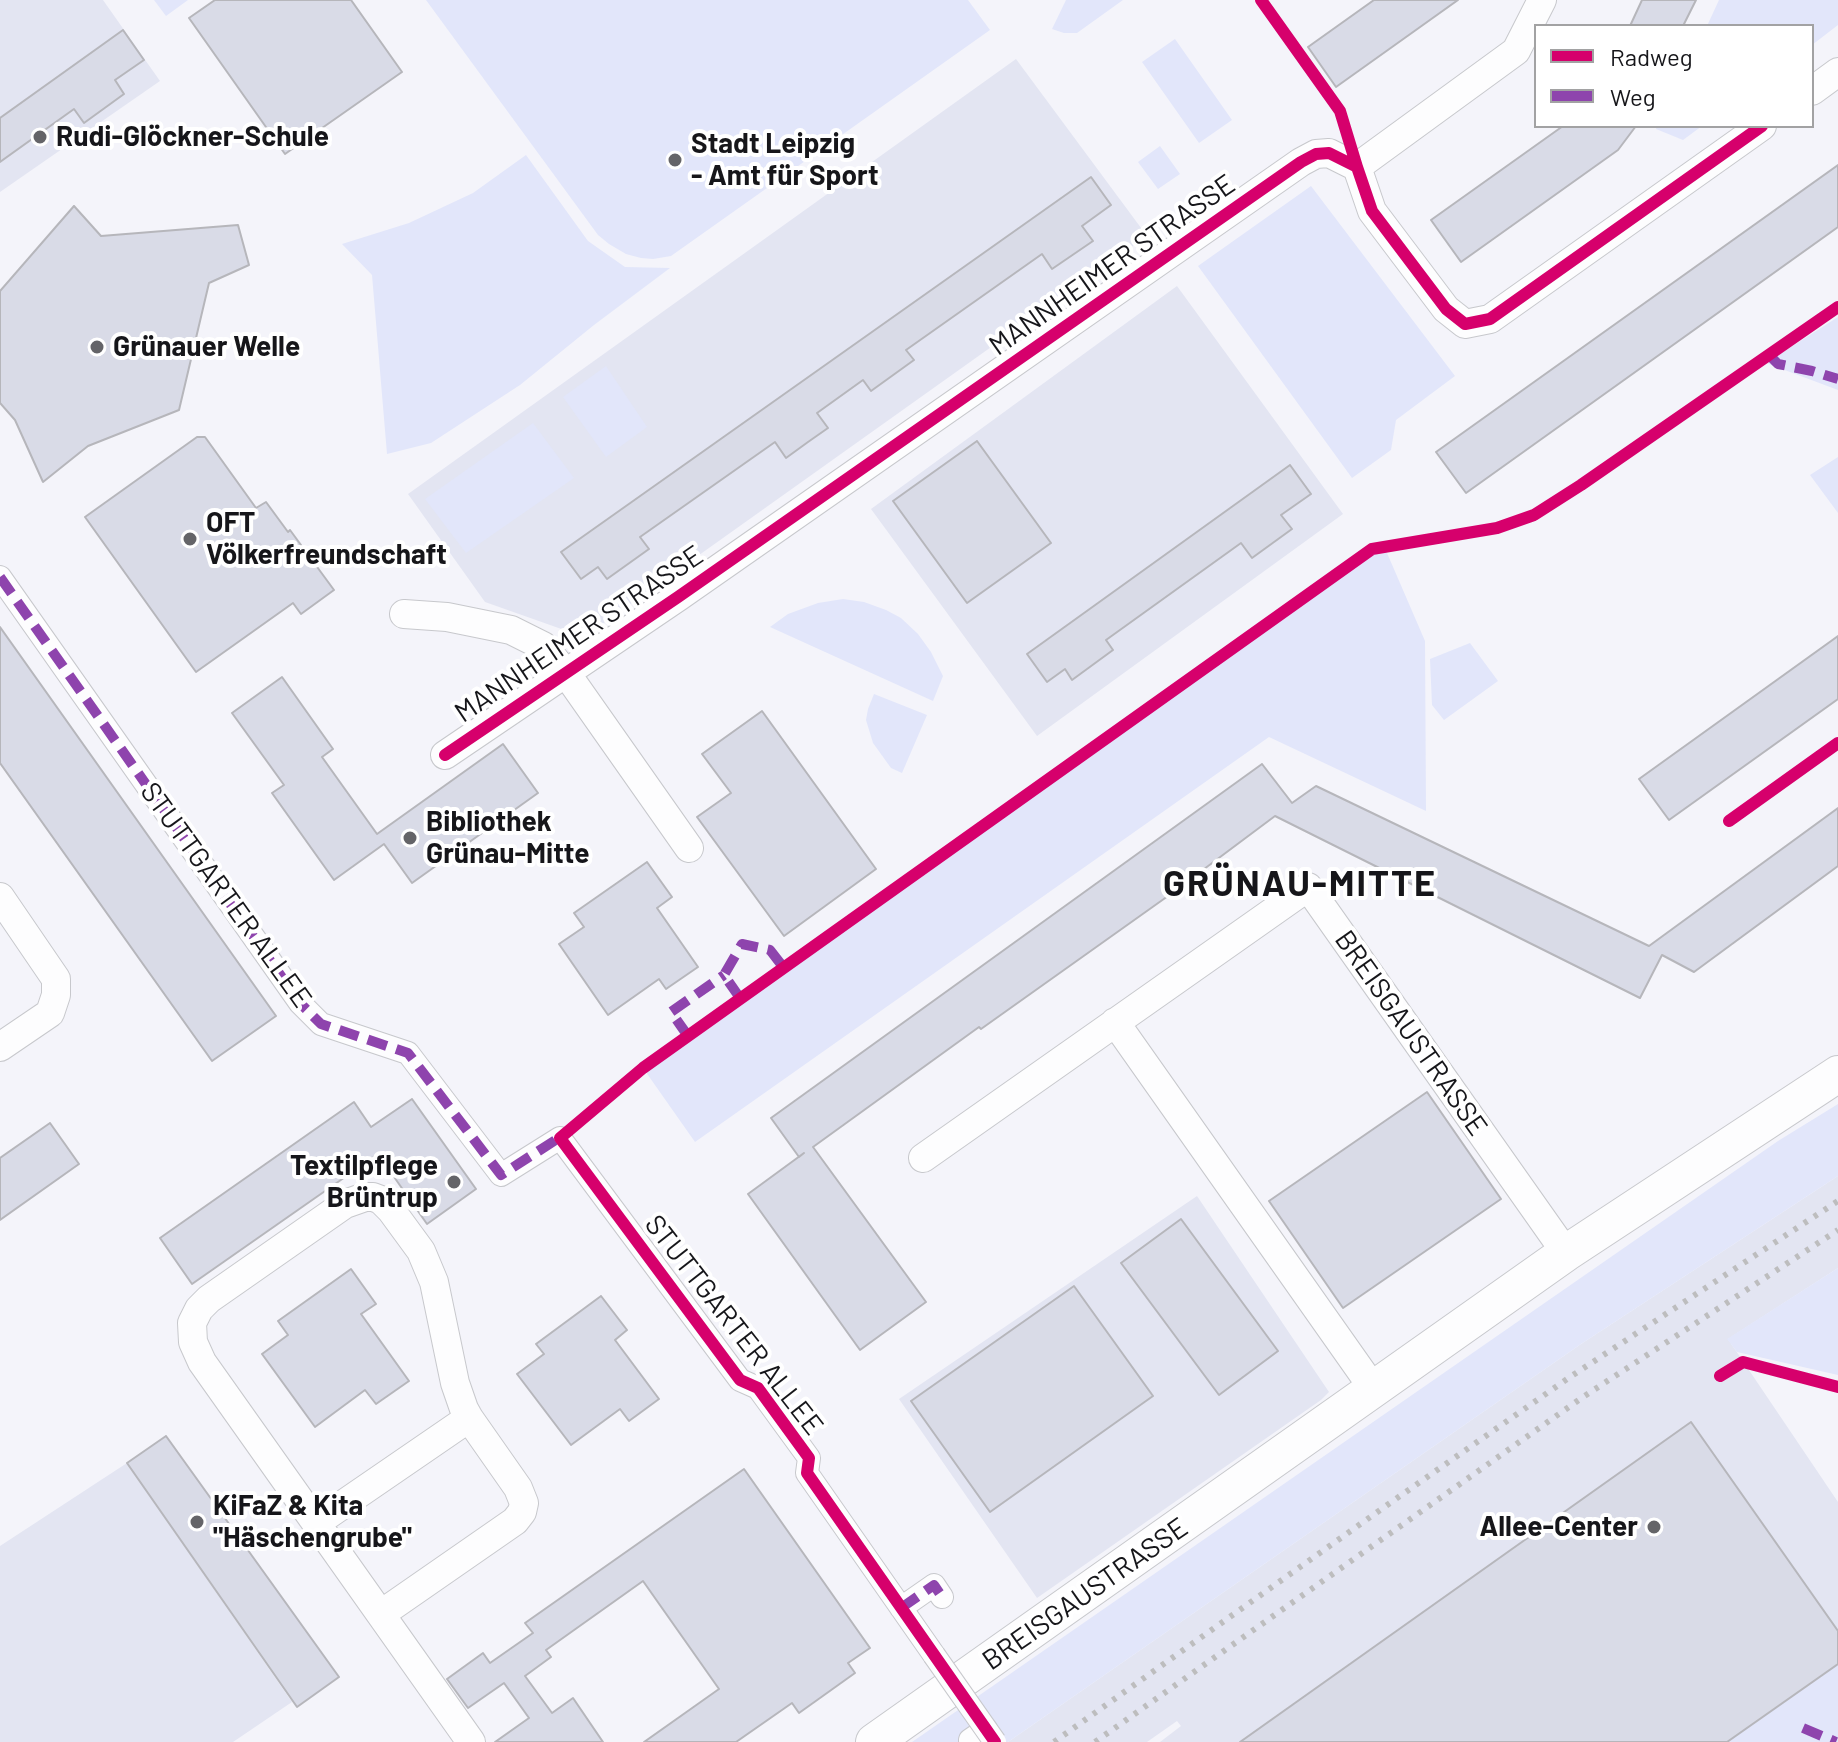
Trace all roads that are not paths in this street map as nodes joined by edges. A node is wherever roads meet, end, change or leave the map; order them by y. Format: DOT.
graph roads {
  1 [pos="1542,0"];
  2 [pos="1838,72"];
  3 [pos="1814,90"];
  4 [pos="1759,128"];
  5 [pos="1357,167"];
  6 [pos="0,577"];
  7 [pos="404,614"];
  8 [pos="566,673"];
  9 [pos="445,755"];
  10 [pos="689,848"];
  11 [pos="0,897"];
  12 [pos="1115,1022"];
  13 [pos="0,1047"];
  14 [pos="1838,1074"];
  15 [pos="923,1158"];
  16 [pos="1566,1253"];
  17 [pos="1373,1388"];
  18 [pos="469,1418"];
  19 [pos="316,1523"];
  20 [pos="942,1597"];
  21 [pos="901,1608"];
  22 [pos="381,1614"];
  23 [pos="984,1737"];
  24 [pos="471,1742"];
  25 [pos="874,1742"];
  1 -- 5 [label="street"];
  2 -- 3 [label="street"];
  4 -- 5 [label="street"];
  5 -- 8 [label="street, MANNHEIMER STRASSE"];
  6 -- 21 [label="street, STUTTGARTER ALLEE"];
  7 -- 8 [label="street, MANNHEIMER STRASSE"];
  8 -- 9 [label="street, MANNHEIMER STRASSE"];
  8 -- 10 [label="street"];
  11 -- 13 [label="street"];
  12 -- 15 [label="street, BREISGAUSTRASSE"];
  12 -- 16 [label="street, BREISGAUSTRASSE"];
  12 -- 17 [label="street"];
  14 -- 16 [label="street, BREISGAUSTRASSE"];
  16 -- 17 [label="street, BREISGAUSTRASSE"];
  17 -- 25 [label="street, BREISGAUSTRASSE"];
  18 -- 19 [label="street"];
  18 -- 19 [label="street"];
  18 -- 22 [label="street"];
  19 -- 22 [label="street"];
  20 -- 21 [label="street"];
  21 -- 23 [label="street, STUTTGARTER ALLEE, bridge"];
  22 -- 24 [label="street"];
}
